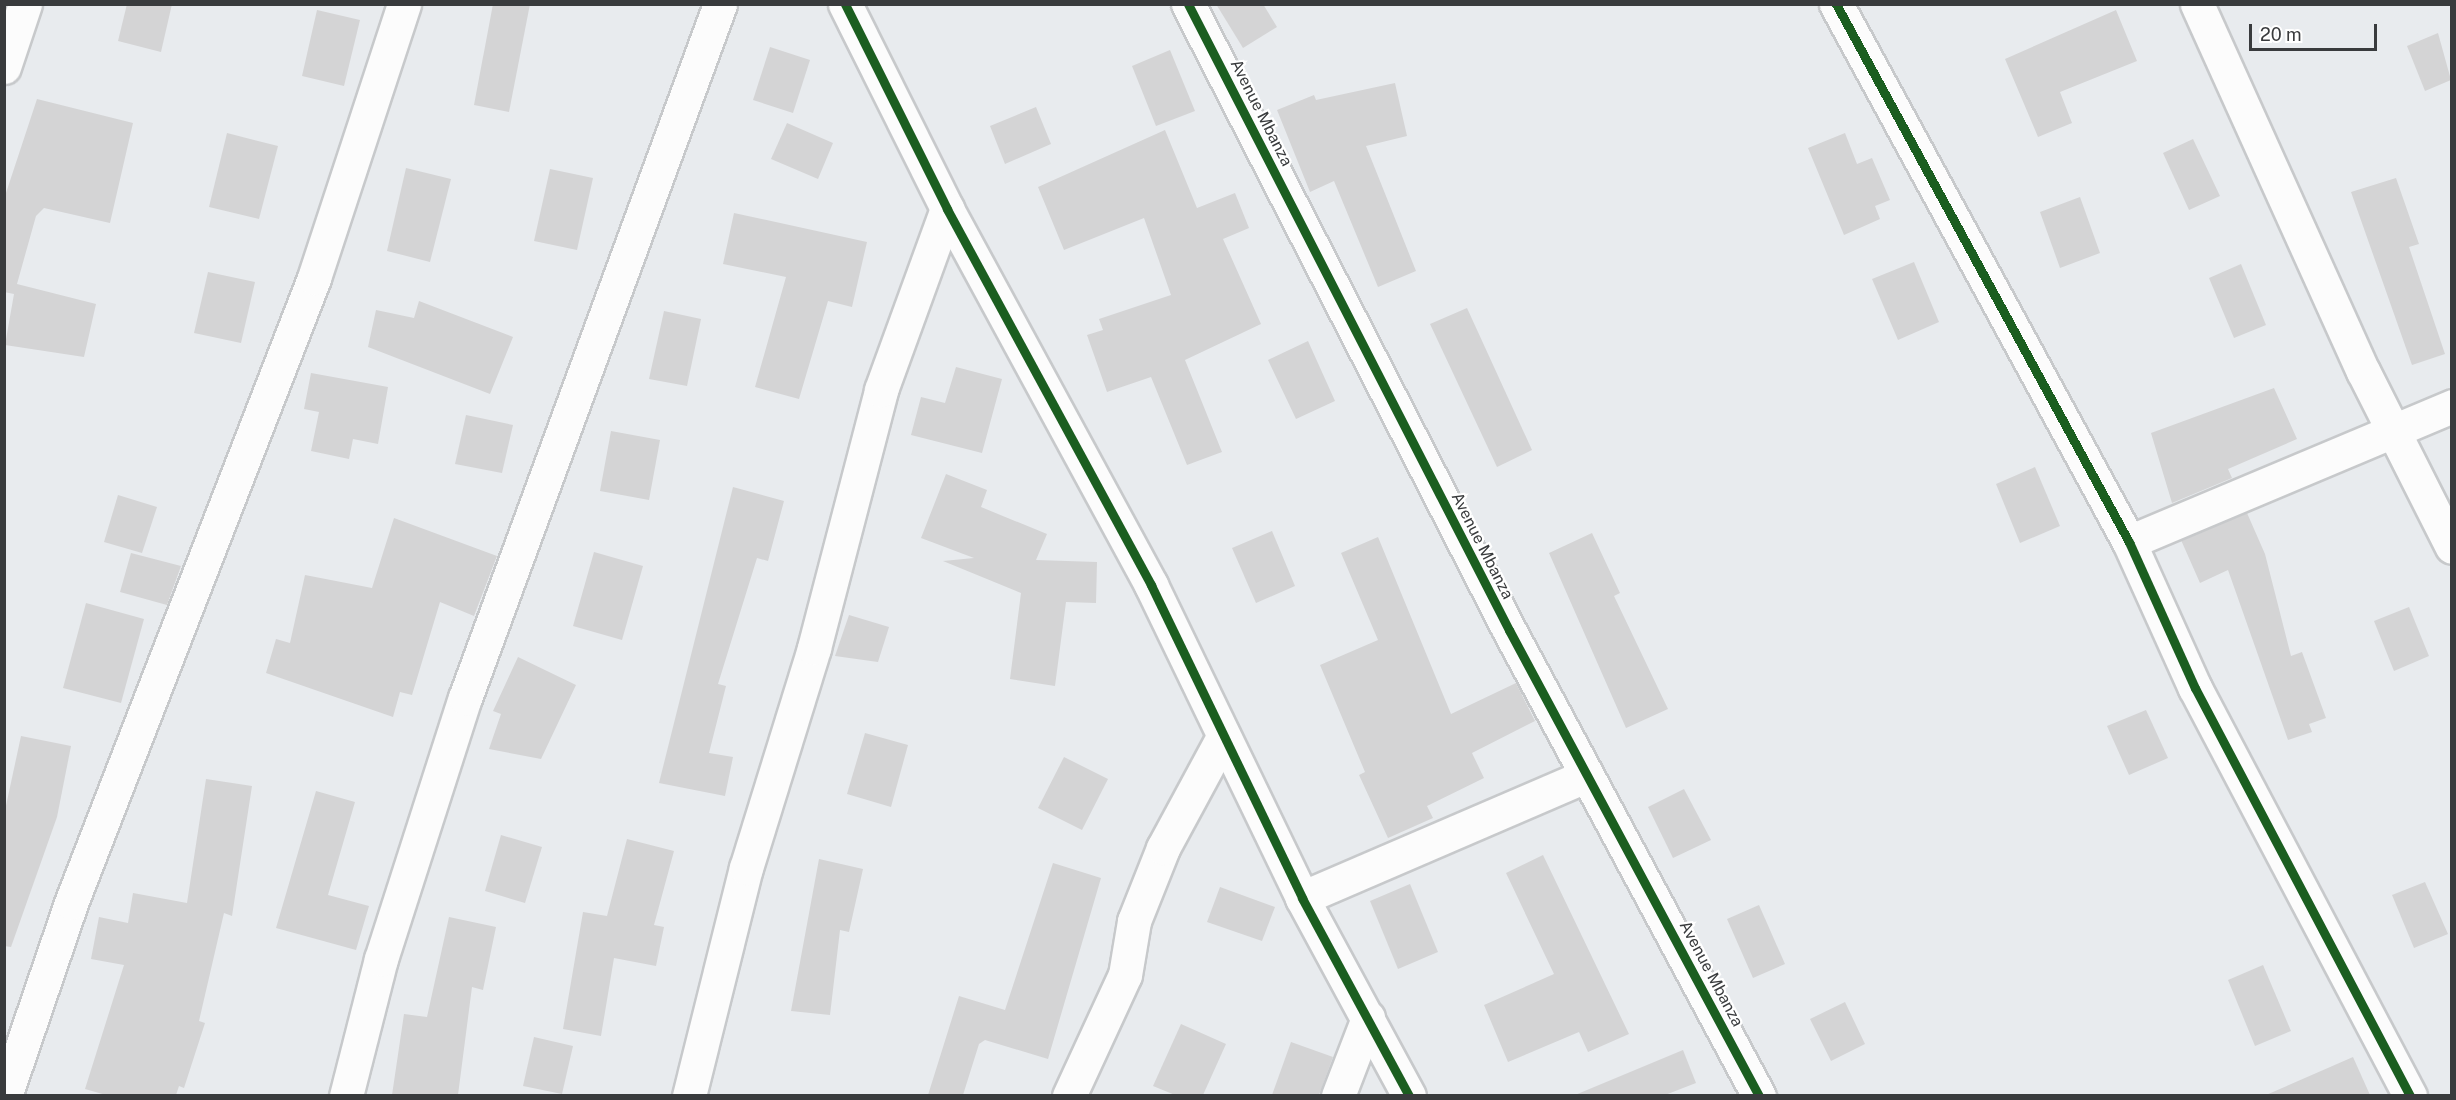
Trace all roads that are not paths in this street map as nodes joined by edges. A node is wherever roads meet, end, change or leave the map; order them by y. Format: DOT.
graph roads {
  1 [pos="404,4"];
  2 [pos="720,4"];
  3 [pos="845,4"];
  4 [pos="1188,4"];
  5 [pos="1836,4"];
  6 [pos="2197,4"];
  7 [pos="17,12"];
  8 [pos="4,67"];
  9 [pos="947,209"];
  10 [pos="2451,406"];
  11 [pos="2395,429"];
  12 [pos="2129,542"];
  13 [pos="2451,547"];
  14 [pos="1222,739"];
  15 [pos="1587,775"];
  16 [pos="1302,898"];
  17 [pos="1368,1018"];
  18 [pos="5,1095"];
  19 [pos="346,1095"];
  20 [pos="689,1095"];
  21 [pos="1069,1095"];
  22 [pos="1338,1095"];
  23 [pos="1409,1095"];
  24 [pos="1760,1095"];
  25 [pos="2410,1095"];
  1 -- 18 [label="street"];
  2 -- 19 [label="street"];
  3 -- 9 [label="street"];
  4 -- 15 [label="street, Avenue Mbanza"];
  5 -- 12 [label="street"];
  6 -- 11 [label="street"];
  7 -- 8 [label="street"];
  9 -- 14 [label="street"];
  9 -- 20 [label="street"];
  10 -- 11 [label="street"];
  11 -- 12 [label="street"];
  11 -- 13 [label="street"];
  12 -- 25 [label="street"];
  14 -- 16 [label="street"];
  14 -- 21 [label="street"];
  15 -- 16 [label="street"];
  15 -- 24 [label="street, Avenue Mbanza"];
  16 -- 17 [label="street"];
  17 -- 22 [label="street"];
  17 -- 23 [label="street"];
}
